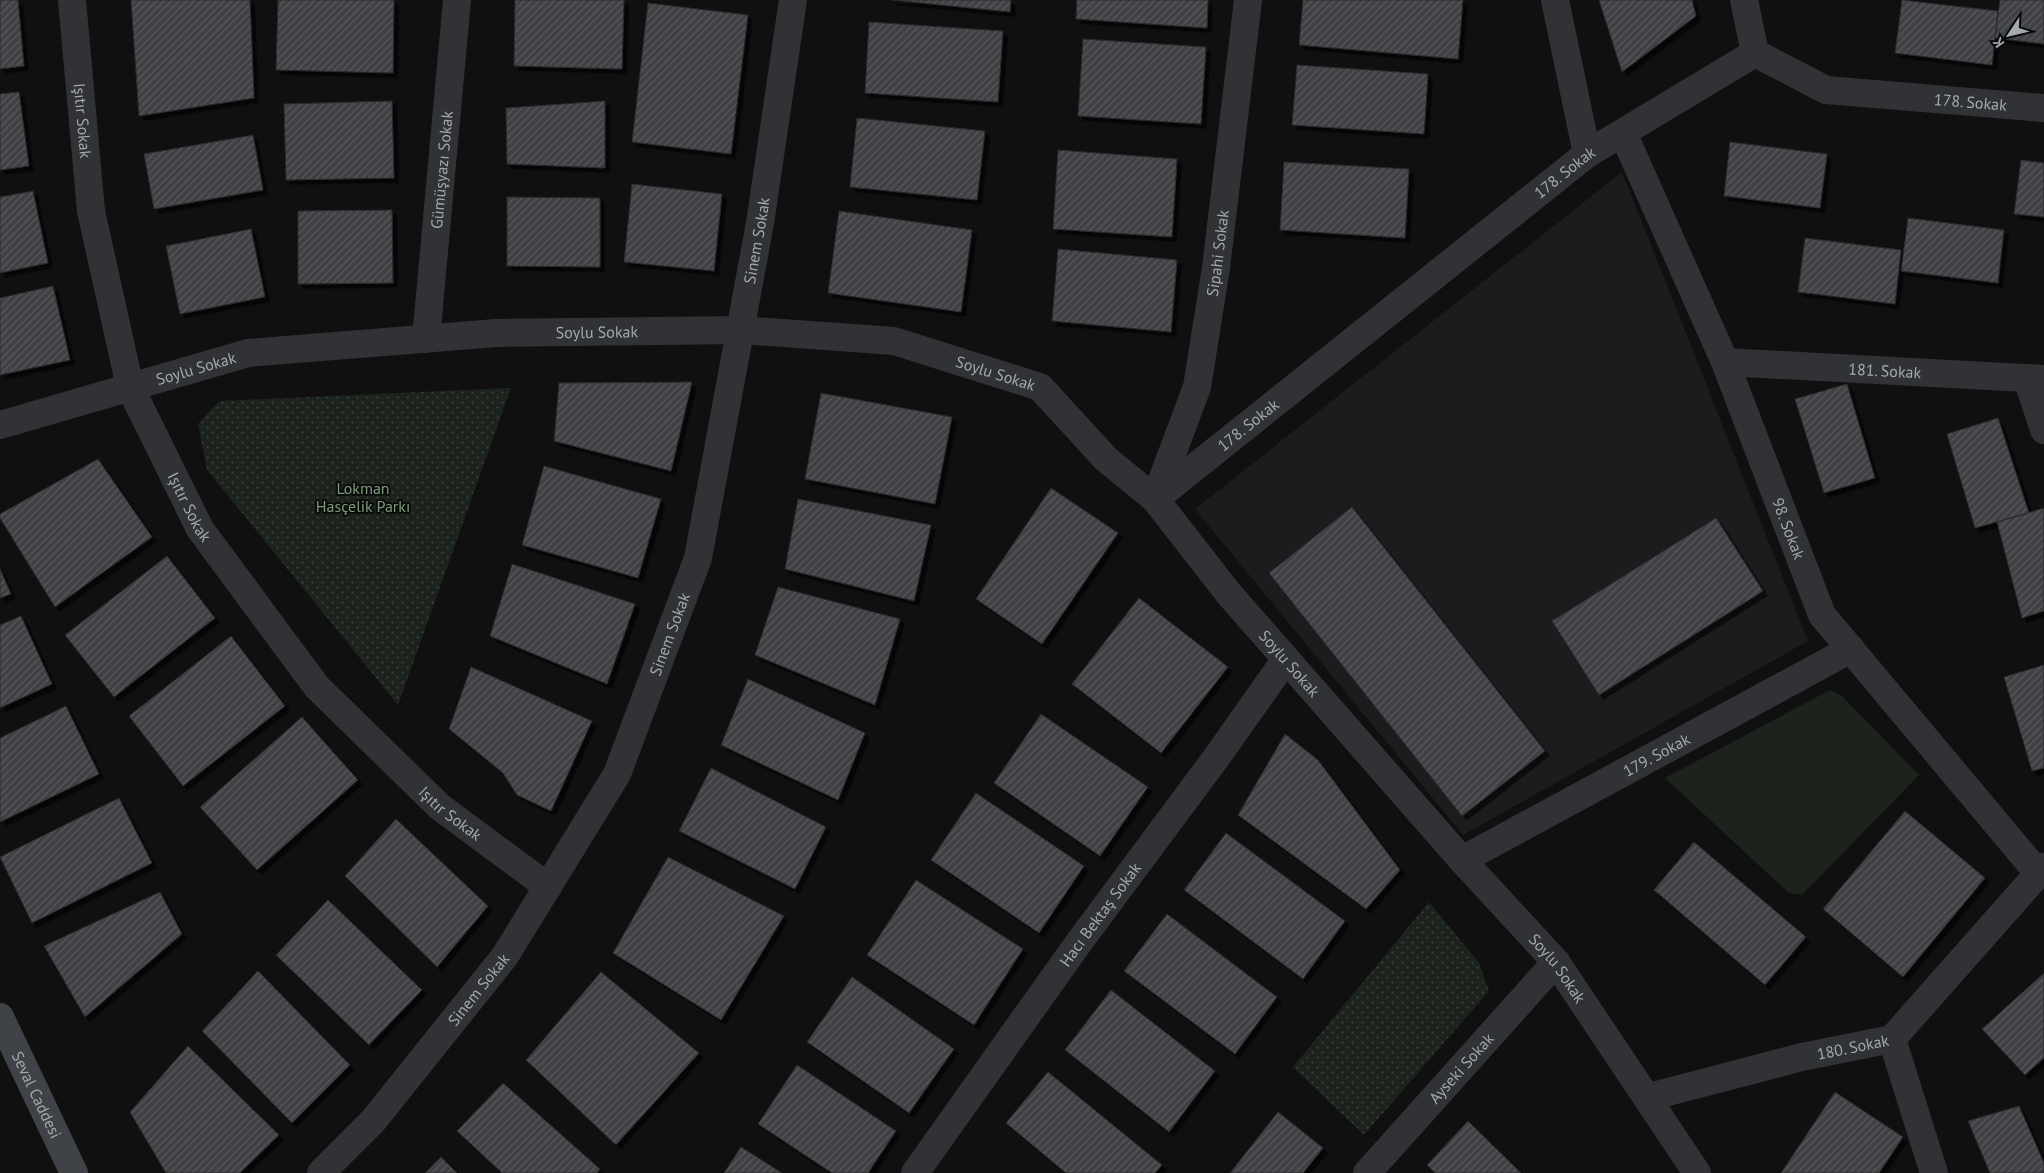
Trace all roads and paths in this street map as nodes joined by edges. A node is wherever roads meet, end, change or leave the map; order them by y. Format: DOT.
graph roads {
  1 [pos="72,0"];
  2 [pos="457,0"];
  3 [pos="793,0"];
  4 [pos="1248,0"];
  5 [pos="1554,0"];
  6 [pos="1744,0"];
  7 [pos="1755,53"];
  8 [pos="2044,108"];
  9 [pos="1623,133"];
  10 [pos="1587,154"];
  11 [pos="740,330"];
  12 [pos="426,339"];
  13 [pos="1725,362"];
  14 [pos="2036,379"];
  15 [pos="130,387"];
  16 [pos="0,425"];
  17 [pos="2044,430"];
  18 [pos="1156,499"];
  19 [pos="1851,649"];
  20 [pos="1286,659"];
  21 [pos="1462,860"];
  22 [pos="2041,870"];
  23 [pos="548,887"];
  24 [pos="1556,962"];
  25 [pos="0,1017"];
  26 [pos="1892,1039"];
  27 [pos="1649,1097"];
  28 [pos="74,1173"];
  29 [pos="322,1173"];
  30 [pos="915,1173"];
  31 [pos="1367,1173"];
  32 [pos="1697,1173"];
  33 [pos="1934,1173"];
  1 -- 15 [label="street, Işıtır Sokak"];
  2 -- 12 [label="street, Gümüşyazı Sokak"];
  3 -- 11 [label="street, Sinem Sokak"];
  4 -- 18 [label="street, Sipahi Sokak"];
  5 -- 10 [label="street"];
  6 -- 7 [label="street"];
  7 -- 8 [label="street, 178. Sokak"];
  7 -- 9 [label="street, 178. Sokak"];
  9 -- 10 [label="street, 178. Sokak"];
  9 -- 13 [label="street, 98. Sokak"];
  10 -- 18 [label="street, 178. Sokak"];
  11 -- 12 [label="street, Soylu Sokak"];
  11 -- 18 [label="street, Soylu Sokak"];
  11 -- 23 [label="street, Sinem Sokak"];
  12 -- 15 [label="street, Soylu Sokak"];
  13 -- 14 [label="street, 181. Sokak"];
  13 -- 19 [label="street, 98. Sokak"];
  14 -- 17 [label="street"];
  15 -- 16 [label="street, Soylu Sokak"];
  15 -- 23 [label="street, Işıtır Sokak"];
  18 -- 20 [label="street, Soylu Sokak"];
  19 -- 21 [label="street, 179. Sokak"];
  19 -- 22 [label="street, 98. Sokak"];
  20 -- 21 [label="street, Soylu Sokak"];
  20 -- 30 [label="street, Hacı Bektaş Sokak"];
  21 -- 24 [label="street, Soylu Sokak"];
  22 -- 26 [label="street, 180. Sokak"];
  23 -- 29 [label="street, Sinem Sokak"];
  24 -- 27 [label="street, Soylu Sokak"];
  24 -- 31 [label="street, Ayseki Sokak"];
  25 -- 28 [label="main road, Seval Caddesi"];
  26 -- 27 [label="street, 180. Sokak"];
  26 -- 33 [label="street"];
  27 -- 32 [label="street, Soylu Sokak"];
}
